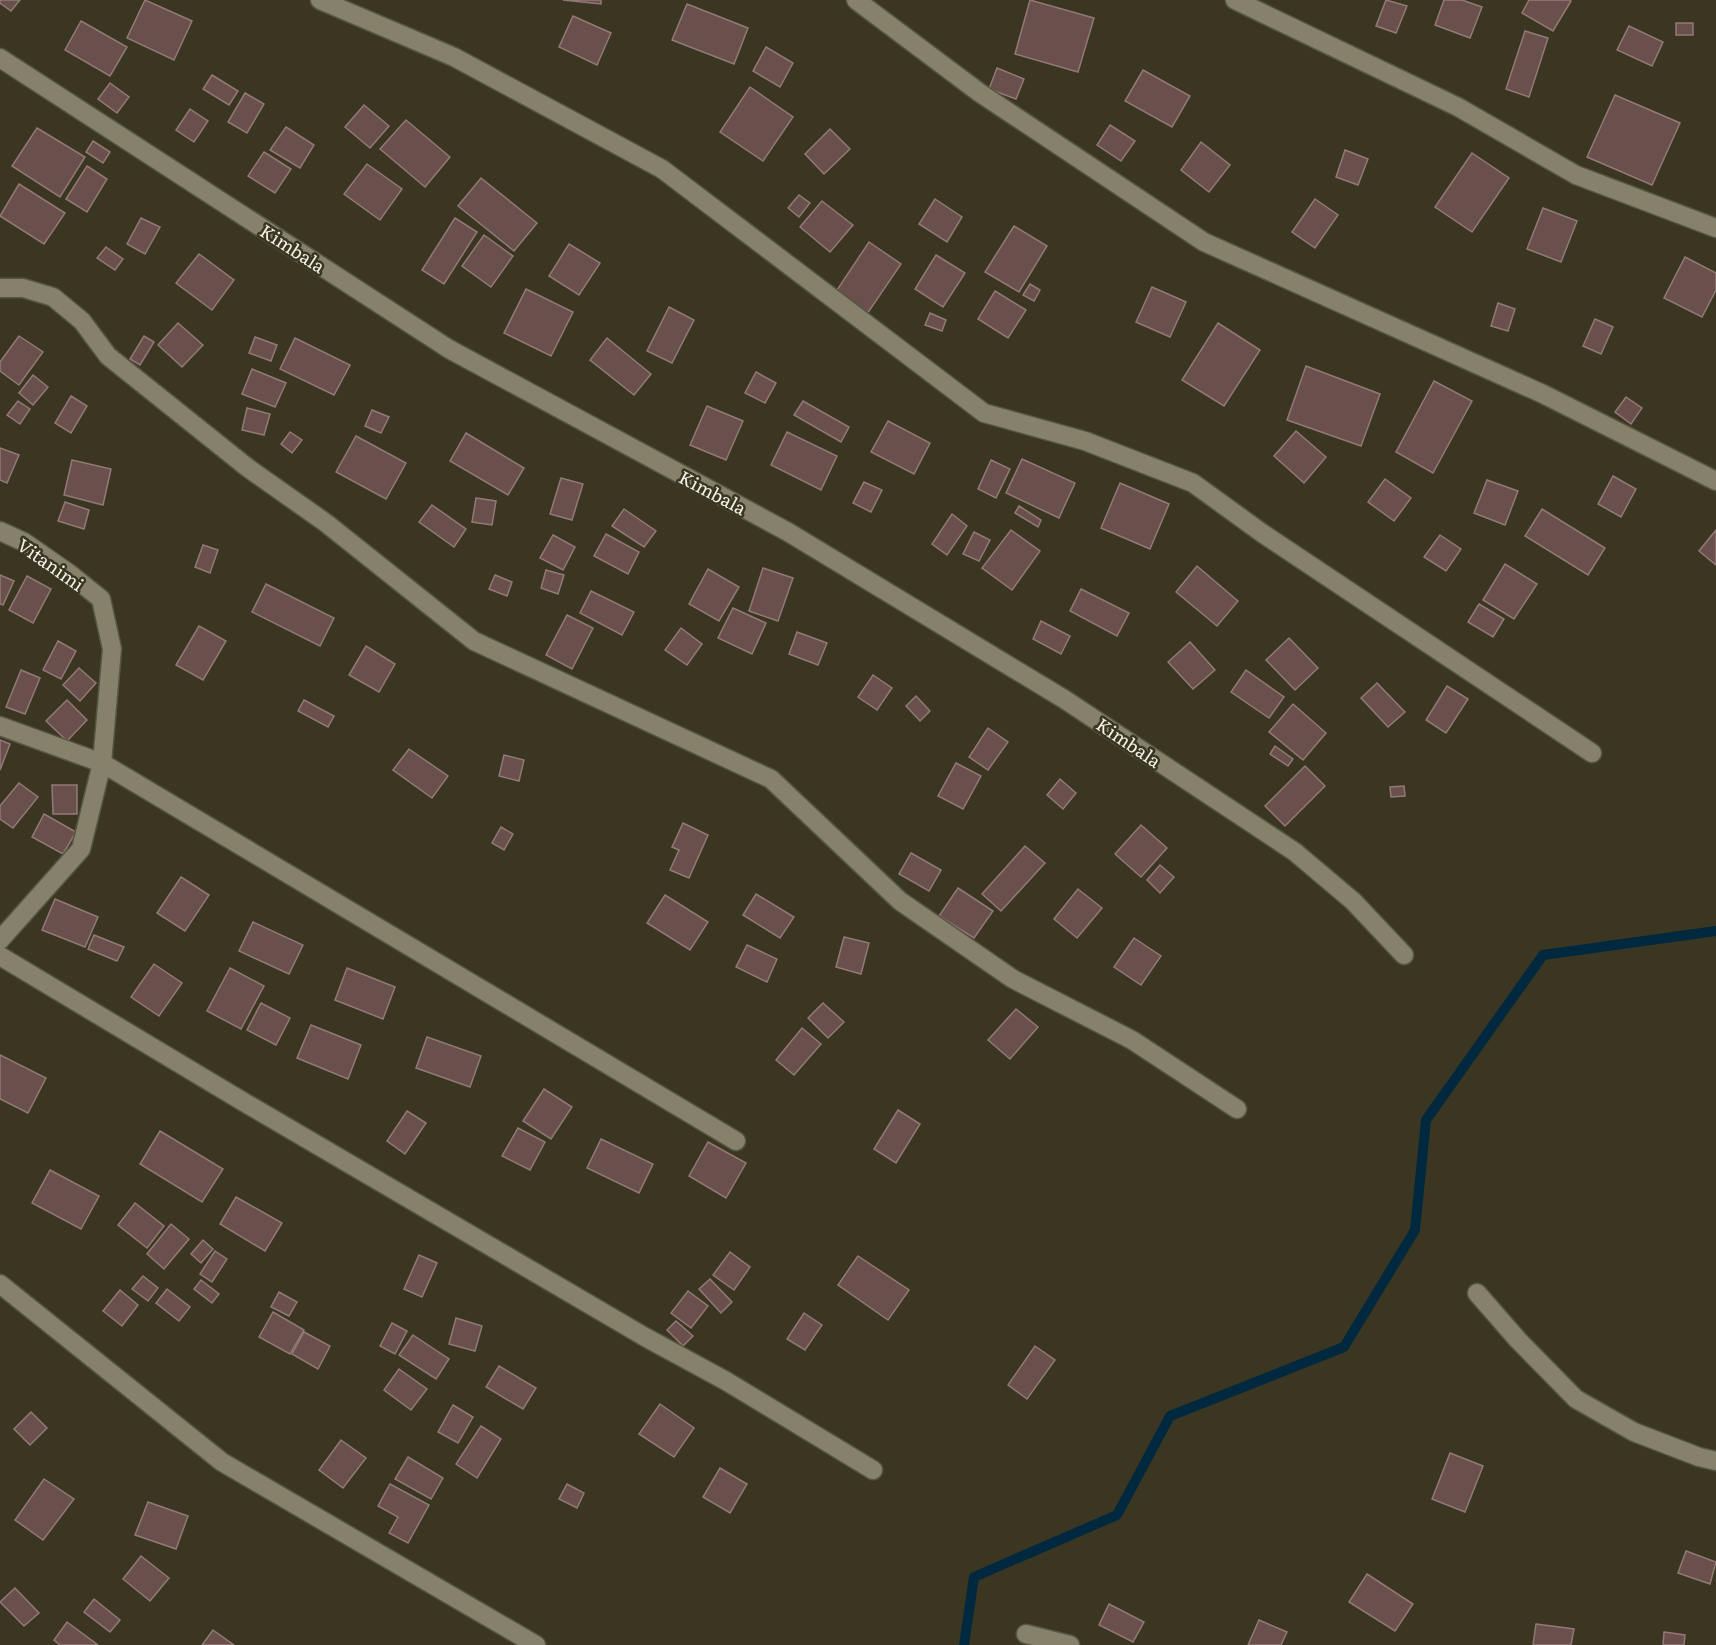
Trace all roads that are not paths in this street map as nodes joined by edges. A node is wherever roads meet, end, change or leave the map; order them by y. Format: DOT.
graph roads {
  1 [pos="320,0"];
  2 [pos="856,0"];
  3 [pos="1235,0"];
  4 [pos="0,58"];
  5 [pos="1716,228"];
  6 [pos="0,288"];
  7 [pos="1716,481"];
  8 [pos="0,531"];
  9 [pos="0,726"];
  10 [pos="1592,753"];
  11 [pos="102,762"];
  12 [pos="0,940"];
  13 [pos="1404,955"];
  14 [pos="0,956"];
  15 [pos="1237,1109"];
  16 [pos="736,1141"];
  17 [pos="0,1284"];
  18 [pos="1477,1293"];
  19 [pos="1716,1461"];
  20 [pos="873,1470"];
  21 [pos="1026,1634"];
  22 [pos="536,1645"];
  23 [pos="1070,1645"];
  1 -- 10 [label="street"];
  2 -- 7 [label="street"];
  3 -- 5 [label="street"];
  4 -- 13 [label="street, Kimbala"];
  6 -- 15 [label="street"];
  8 -- 11 [label="street, Vitanimi"];
  9 -- 11 [label="street"];
  11 -- 12 [label="street"];
  11 -- 16 [label="street"];
  14 -- 20 [label="street"];
  17 -- 22 [label="street"];
  18 -- 19 [label="street"];
  21 -- 23 [label="street"];
}
